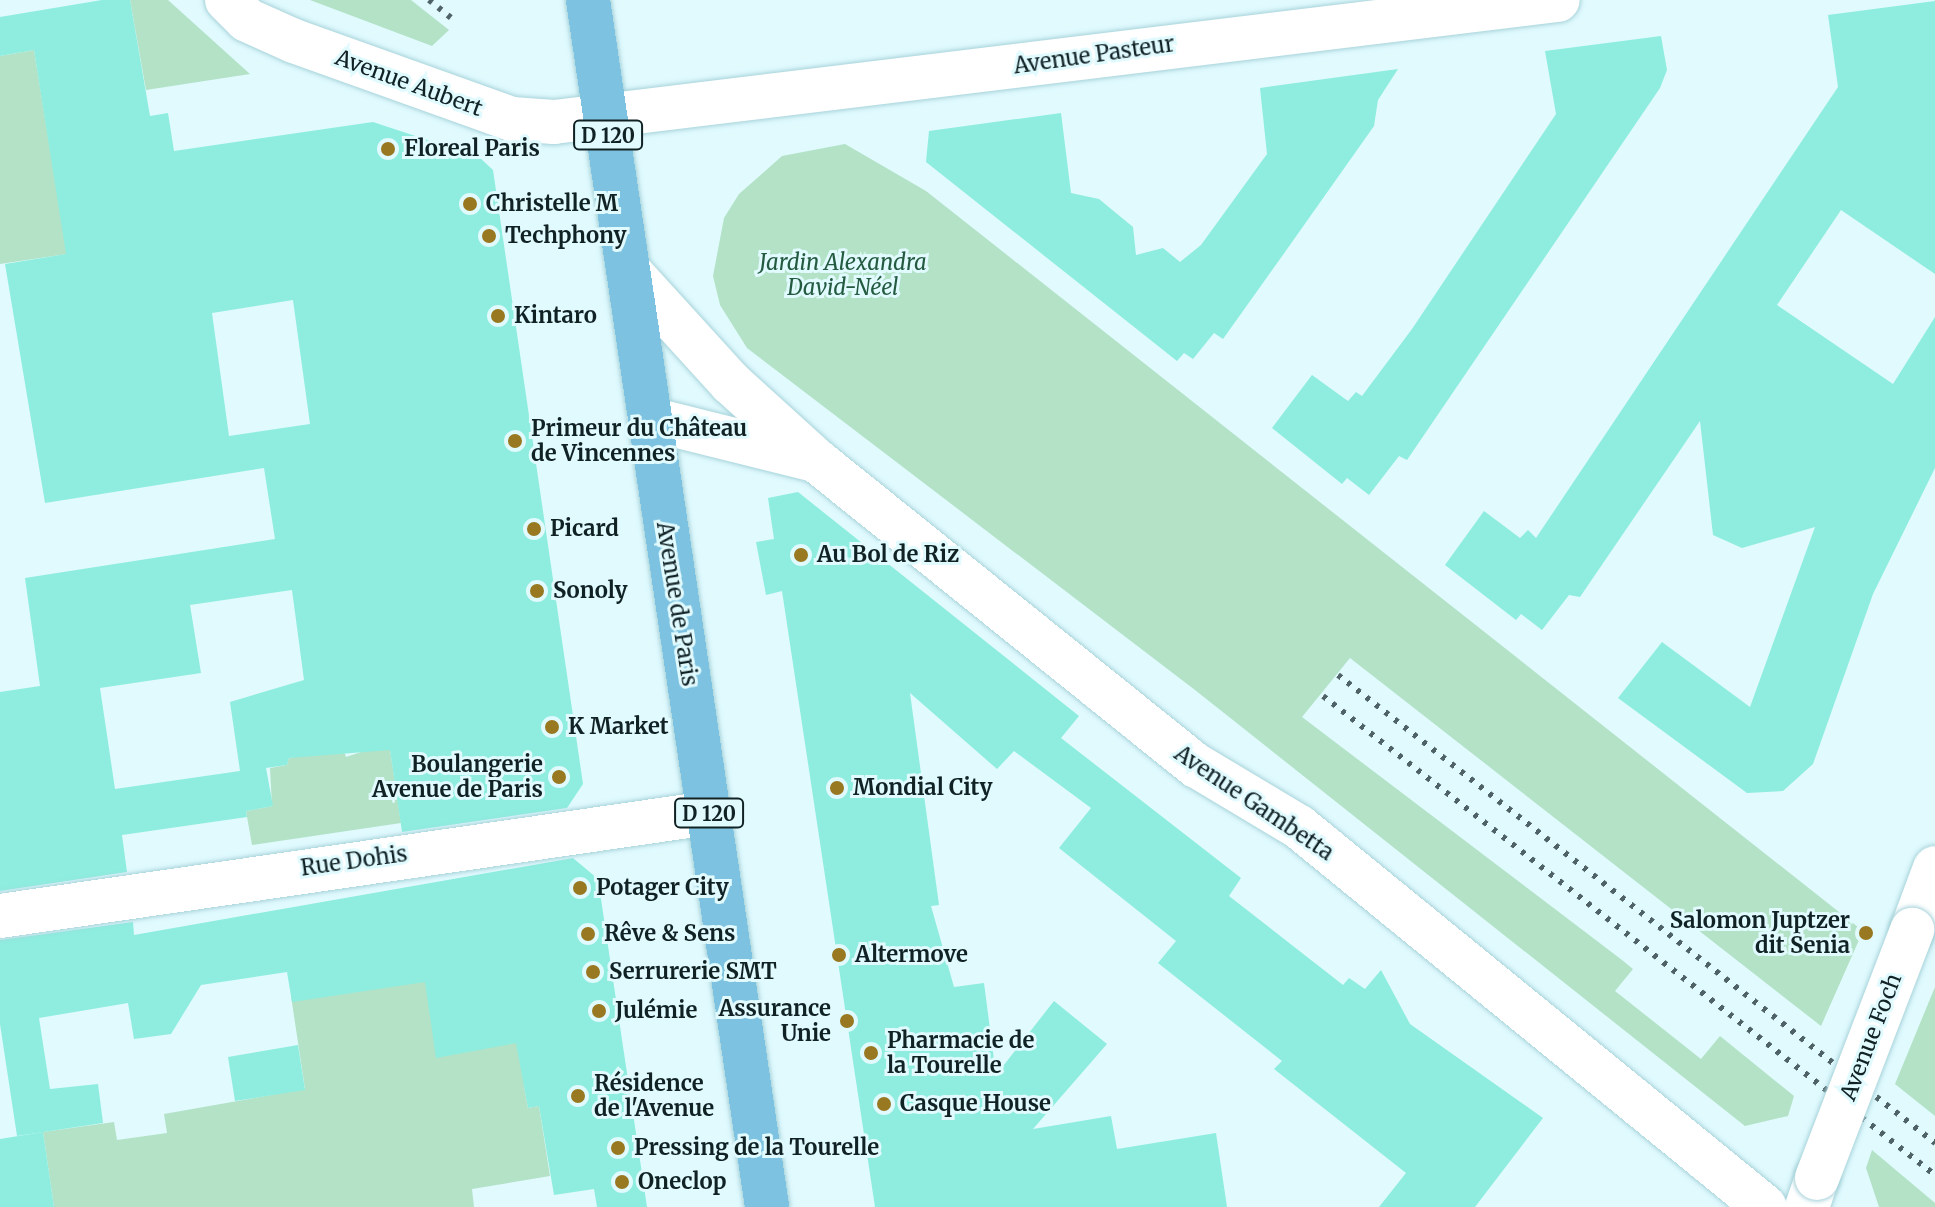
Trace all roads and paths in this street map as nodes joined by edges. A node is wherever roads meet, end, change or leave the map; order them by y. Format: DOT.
graph roads {
  1 [pos="227,0"];
  2 [pos="588,0"];
  3 [pos="1558,0"];
  4 [pos="618,117"];
  5 [pos="629,271"];
  6 [pos="650,419"];
  7 [pos="817,461"];
  8 [pos="709,813"];
  9 [pos="1935,868"];
  10 [pos="0,916"];
  11 [pos="1812,1193"];
  12 [pos="767,1207"];
  13 [pos="1765,1207"];
  1 -- 4 [label="street, Avenue Aubert"];
  2 -- 4 [label="main road, Avenue de Paris / D 120"];
  3 -- 4 [label="street, Avenue Pasteur"];
  4 -- 5 [label="main road, Avenue de Paris / D 120"];
  5 -- 6 [label="main road, Avenue de Paris / D 120"];
  5 -- 7 [label="street, Avenue Gambetta"];
  6 -- 7 [label="street, Avenue Gambetta"];
  6 -- 8 [label="main road, Avenue de Paris / D 120"];
  7 -- 13 [label="street, Avenue Gambetta"];
  8 -- 10 [label="street, Rue Dohis"];
  8 -- 12 [label="main road, Avenue de Paris / D 120"];
  9 -- 11 [label="street, Avenue Foch, bridge"];
}
